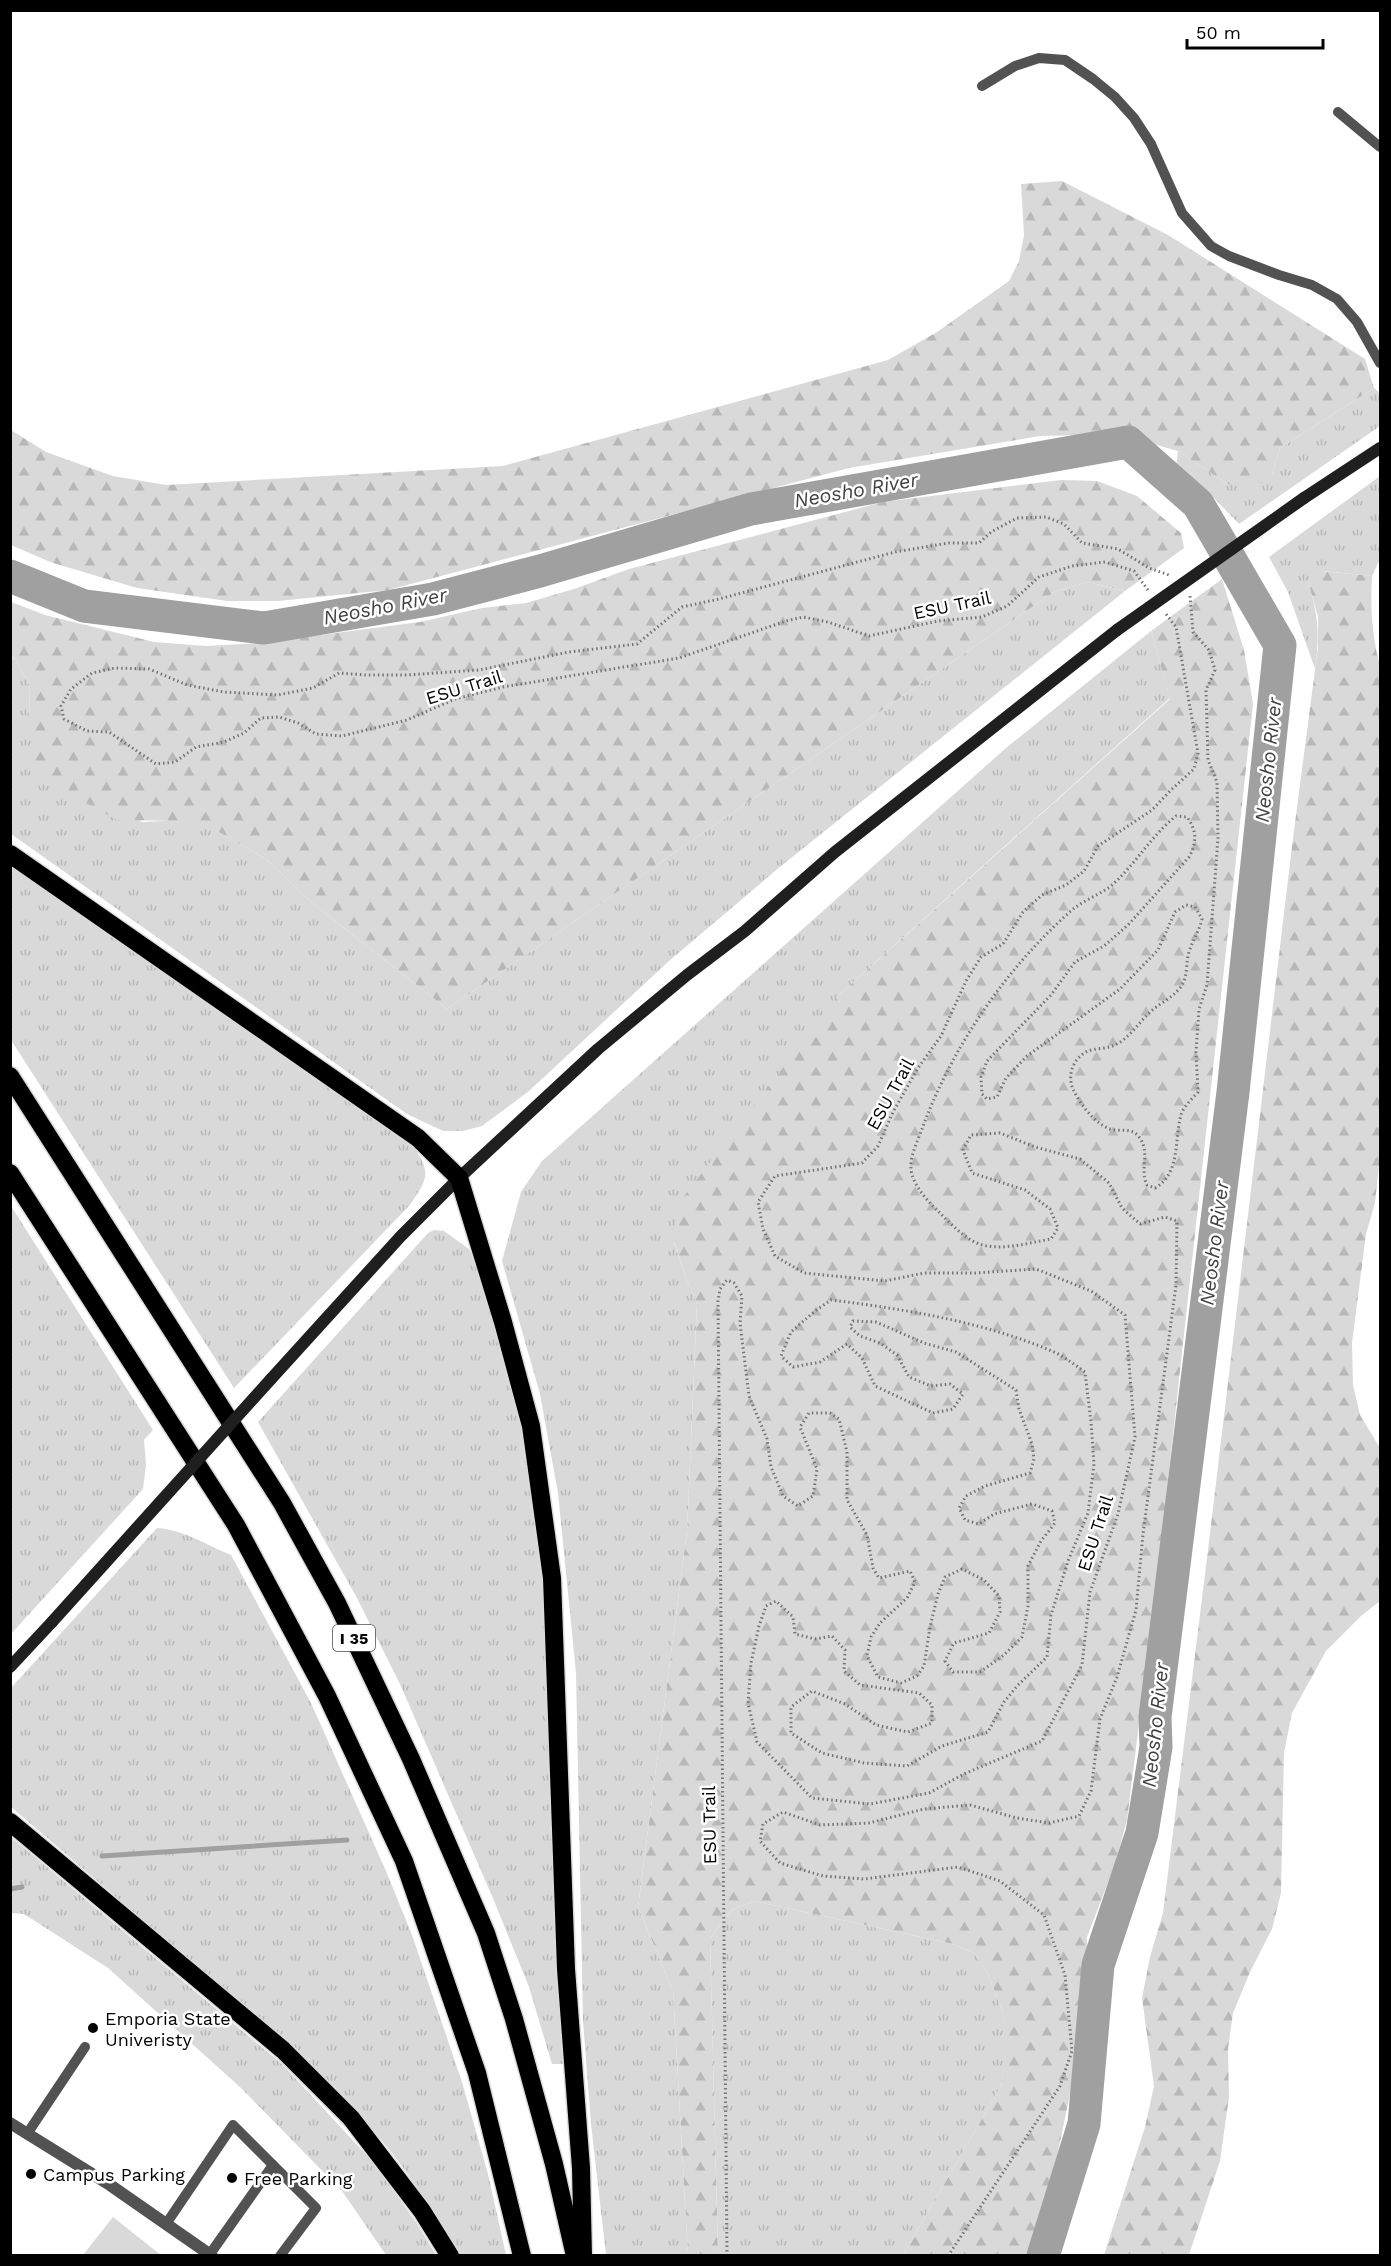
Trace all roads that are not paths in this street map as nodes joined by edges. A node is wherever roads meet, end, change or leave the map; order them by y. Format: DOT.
graph roads {
  1 [pos="982,86"];
  2 [pos="1338,112"];
  3 [pos="1380,147"];
  4 [pos="1380,363"];
  5 [pos="1380,448"];
  6 [pos="10,854"];
  7 [pos="10,1076"];
  8 [pos="10,1173"];
  9 [pos="459,1178"];
  10 [pos="10,1667"];
  11 [pos="10,1822"];
  12 [pos="85,2047"];
  13 [pos="10,2123"];
  14 [pos="27,2134"];
  15 [pos="273,2165"];
  16 [pos="166,2224"];
  17 [pos="211,2255"];
  18 [pos="280,2256"];
  19 [pos="450,2256"];
  20 [pos="522,2256"];
  21 [pos="575,2256"];
  22 [pos="584,2256"];
  1 -- 4 [label="lane"];
  2 -- 3 [label="lane"];
  5 -- 9 [label="main road, bridge"];
  6 -- 9 [label="highway"];
  7 -- 21 [label="highway, I 35"];
  8 -- 20 [label="highway, I 35"];
  9 -- 10 [label="main road, bridge"];
  9 -- 22 [label="highway"];
  11 -- 19 [label="highway"];
  12 -- 14 [label="lane"];
  13 -- 14 [label="street"];
  14 -- 16 [label="street"];
  15 -- 16 [label="lane"];
  15 -- 17 [label="lane"];
  15 -- 18 [label="lane"];
  16 -- 17 [label="street"];
}
